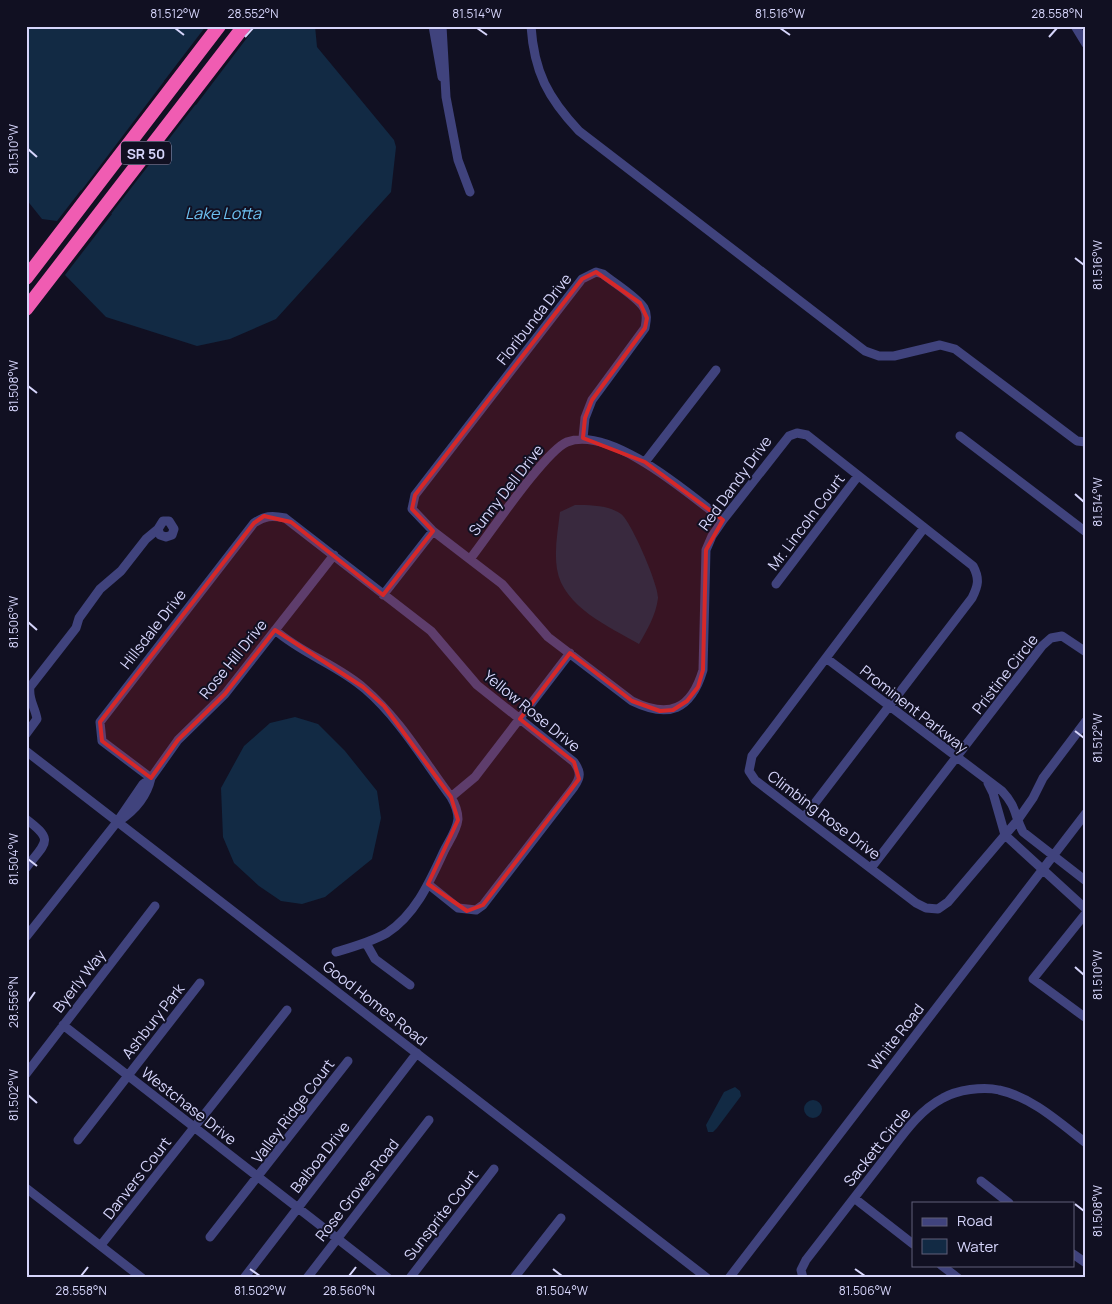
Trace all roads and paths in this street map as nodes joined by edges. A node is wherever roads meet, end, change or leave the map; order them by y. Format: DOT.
graph roads {
  1 [pos="219,26"];
  2 [pos="244,26"];
  3 [pos="433,26"];
  4 [pos="442,26"];
  5 [pos="531,26"];
  6 [pos="1074,26"];
  7 [pos="1086,44"];
  8 [pos="444,81"];
  9 [pos="470,192"];
  10 [pos="40,260"];
  11 [pos="55,272"];
  12 [pos="26,278"];
  13 [pos="26,309"];
  14 [pos="716,370"];
  15 [pos="960,436"];
  16 [pos="583,438"];
  17 [pos="1086,442"];
  18 [pos="645,462"];
  19 [pos="858,476"];
  20 [pos="723,520"];
  21 [pos="291,522"];
  22 [pos="924,528"];
  23 [pos="158,529"];
  24 [pos="432,531"];
  25 [pos="1086,532"];
  26 [pos="334,555"];
  27 [pos="470,559"];
  28 [pos="776,584"];
  29 [pos="384,595"];
  30 [pos="275,630"];
  31 [pos="1086,652"];
  32 [pos="570,653"];
  33 [pos="826,658"];
  34 [pos="889,707"];
  35 [pos="520,719"];
  36 [pos="1086,721"];
  37 [pos="26,734"];
  38 [pos="26,751"];
  39 [pos="956,759"];
  40 [pos="150,778"];
  41 [pos="986,781"];
  42 [pos="451,797"];
  43 [pos="1086,813"];
  44 [pos="805,816"];
  45 [pos="26,819"];
  46 [pos="1017,821"];
  47 [pos="117,822"];
  48 [pos="1005,835"];
  49 [pos="1053,856"];
  50 [pos="26,868"];
  51 [pos="871,868"];
  52 [pos="1042,870"];
  53 [pos="1086,881"];
  54 [pos="428,884"];
  55 [pos="155,906"];
  56 [pos="1086,911"];
  57 [pos="26,937"];
  58 [pos="366,943"];
  59 [pos="336,952"];
  60 [pos="200,983"];
  61 [pos="410,985"];
  62 [pos="287,1010"];
  63 [pos="1086,1018"];
  64 [pos="63,1025"];
  65 [pos="417,1053"];
  66 [pos="348,1061"];
  67 [pos="26,1074"];
  68 [pos="128,1076"];
  69 [pos="429,1120"];
  70 [pos="194,1128"];
  71 [pos="78,1140"];
  72 [pos="1086,1143"];
  73 [pos="494,1169"];
  74 [pos="259,1177"];
  75 [pos="981,1181"];
  76 [pos="26,1188"];
  77 [pos="854,1198"];
  78 [pos="1008,1202"];
  79 [pos="298,1208"];
  80 [pos="560,1218"];
  81 [pos="210,1237"];
  82 [pos="337,1238"];
  83 [pos="912,1243"];
  84 [pos="101,1245"];
  85 [pos="1074,1255"];
  86 [pos="1086,1264"];
  87 [pos="942,1266"];
  88 [pos="142,1278"];
  89 [pos="244,1278"];
  90 [pos="307,1278"];
  91 [pos="388,1278"];
  92 [pos="410,1278"];
  93 [pos="514,1278"];
  94 [pos="707,1278"];
  95 [pos="729,1278"];
  96 [pos="803,1278"];
  97 [pos="958,1278"];
  1 -- 10 [label="highway, SR 50"];
  2 -- 11 [label="highway, SR 50"];
  3 -- 8 [label="street"];
  4 -- 8 [label="street"];
  5 -- 17 [label="street"];
  6 -- 7 [label="street"];
  8 -- 9 [label="street"];
  10 -- 11 [label="highway"];
  10 -- 12 [label="highway, SR 50"];
  11 -- 13 [label="highway, SR 50"];
  14 -- 18 [label="street"];
  15 -- 25 [label="street"];
  16 -- 18 [label="street"];
  16 -- 24 [label="street, Floribunda Drive"];
  16 -- 27 [label="street, Sunny Dell Drive"];
  18 -- 20 [label="street"];
  19 -- 20 [label="street, Red Dandy Drive"];
  19 -- 22 [label="street, Red Dandy Drive"];
  19 -- 28 [label="street, Mr. Lincoln Court"];
  20 -- 32 [label="street, Red Dandy Drive"];
  21 -- 26 [label="street, Yellow Rose Drive"];
  21 -- 40 [label="street, Hillsdale Drive"];
  22 -- 33 [label="street, Climbing Rose Drive"];
  22 -- 34 [label="street, Red Dandy Drive"];
  23 -- 37 [label="street"];
  24 -- 27 [label="street, Red Dandy Drive"];
  24 -- 29 [label="street"];
  26 -- 29 [label="street, Yellow Rose Drive"];
  26 -- 30 [label="street, Rose Hill Drive"];
  27 -- 32 [label="street, Red Dandy Drive"];
  29 -- 35 [label="street, Yellow Rose Drive"];
  30 -- 40 [label="street, Rose Hill Drive"];
  30 -- 42 [label="street"];
  31 -- 39 [label="street, Pristine Circle"];
  32 -- 35 [label="street"];
  33 -- 34 [label="street, Prominent Parkway"];
  33 -- 44 [label="street, Climbing Rose Drive"];
  34 -- 39 [label="street, Prominent Parkway"];
  34 -- 44 [label="street, Red Dandy Drive"];
  35 -- 42 [label="street"];
  35 -- 54 [label="street, Yellow Rose Drive"];
  36 -- 46 [label="street"];
  38 -- 47 [label="street, Good Homes Road"];
  39 -- 41 [label="street, Prominent Parkway"];
  39 -- 51 [label="street, Pristine Circle"];
  40 -- 47 [label="street, Rose Hill Drive"];
  41 -- 46 [label="street, Prominent Parkway"];
  41 -- 48 [label="street, Prominent Parkway"];
  42 -- 54 [label="street"];
  43 -- 49 [label="street, White Road"];
  44 -- 51 [label="street, Climbing Rose Drive"];
  45 -- 50 [label="street"];
  46 -- 48 [label="street, Climbing Rose Drive"];
  46 -- 49 [label="street, Prominent Parkway"];
  47 -- 57 [label="street, Rose Hill Drive"];
  47 -- 65 [label="street, Good Homes Road"];
  48 -- 51 [label="street, Climbing Rose Drive"];
  48 -- 52 [label="street"];
  49 -- 52 [label="street, White Road"];
  49 -- 53 [label="street, Prominent Parkway"];
  52 -- 56 [label="street"];
  52 -- 95 [label="street, White Road"];
  54 -- 58 [label="street"];
  55 -- 64 [label="street, Byerly Way"];
  56 -- 63 [label="street"];
  58 -- 59 [label="street"];
  58 -- 61 [label="street"];
  60 -- 68 [label="street, Ashbury Park"];
  62 -- 70 [label="street, Danvers Court"];
  64 -- 67 [label="street, Byerly Way"];
  64 -- 68 [label="street, Westchase Drive"];
  65 -- 79 [label="street, Balboa Drive"];
  65 -- 94 [label="street, Good Homes Road"];
  66 -- 74 [label="street, Valley Ridge Court"];
  68 -- 70 [label="street, Westchase Drive"];
  68 -- 71 [label="street, Ashbury Park"];
  69 -- 82 [label="street, Rose Groves Road"];
  70 -- 74 [label="street, Westchase Drive"];
  70 -- 84 [label="street, Danvers Court"];
  72 -- 77 [label="street, Sackett Circle"];
  73 -- 92 [label="street, Sunsprite Court"];
  74 -- 79 [label="street, Westchase Drive"];
  74 -- 81 [label="street, Valley Ridge Court"];
  75 -- 78 [label="street"];
  76 -- 84 [label="street"];
  77 -- 83 [label="street"];
  77 -- 96 [label="street, Sackett Circle"];
  79 -- 82 [label="street, Westchase Drive"];
  79 -- 89 [label="street, Balboa Drive"];
  80 -- 93 [label="street"];
  82 -- 90 [label="street, Rose Groves Road"];
  82 -- 91 [label="street, Westchase Drive"];
  84 -- 88 [label="street"];
  85 -- 86 [label="street"];
  87 -- 97 [label="street"];
}
